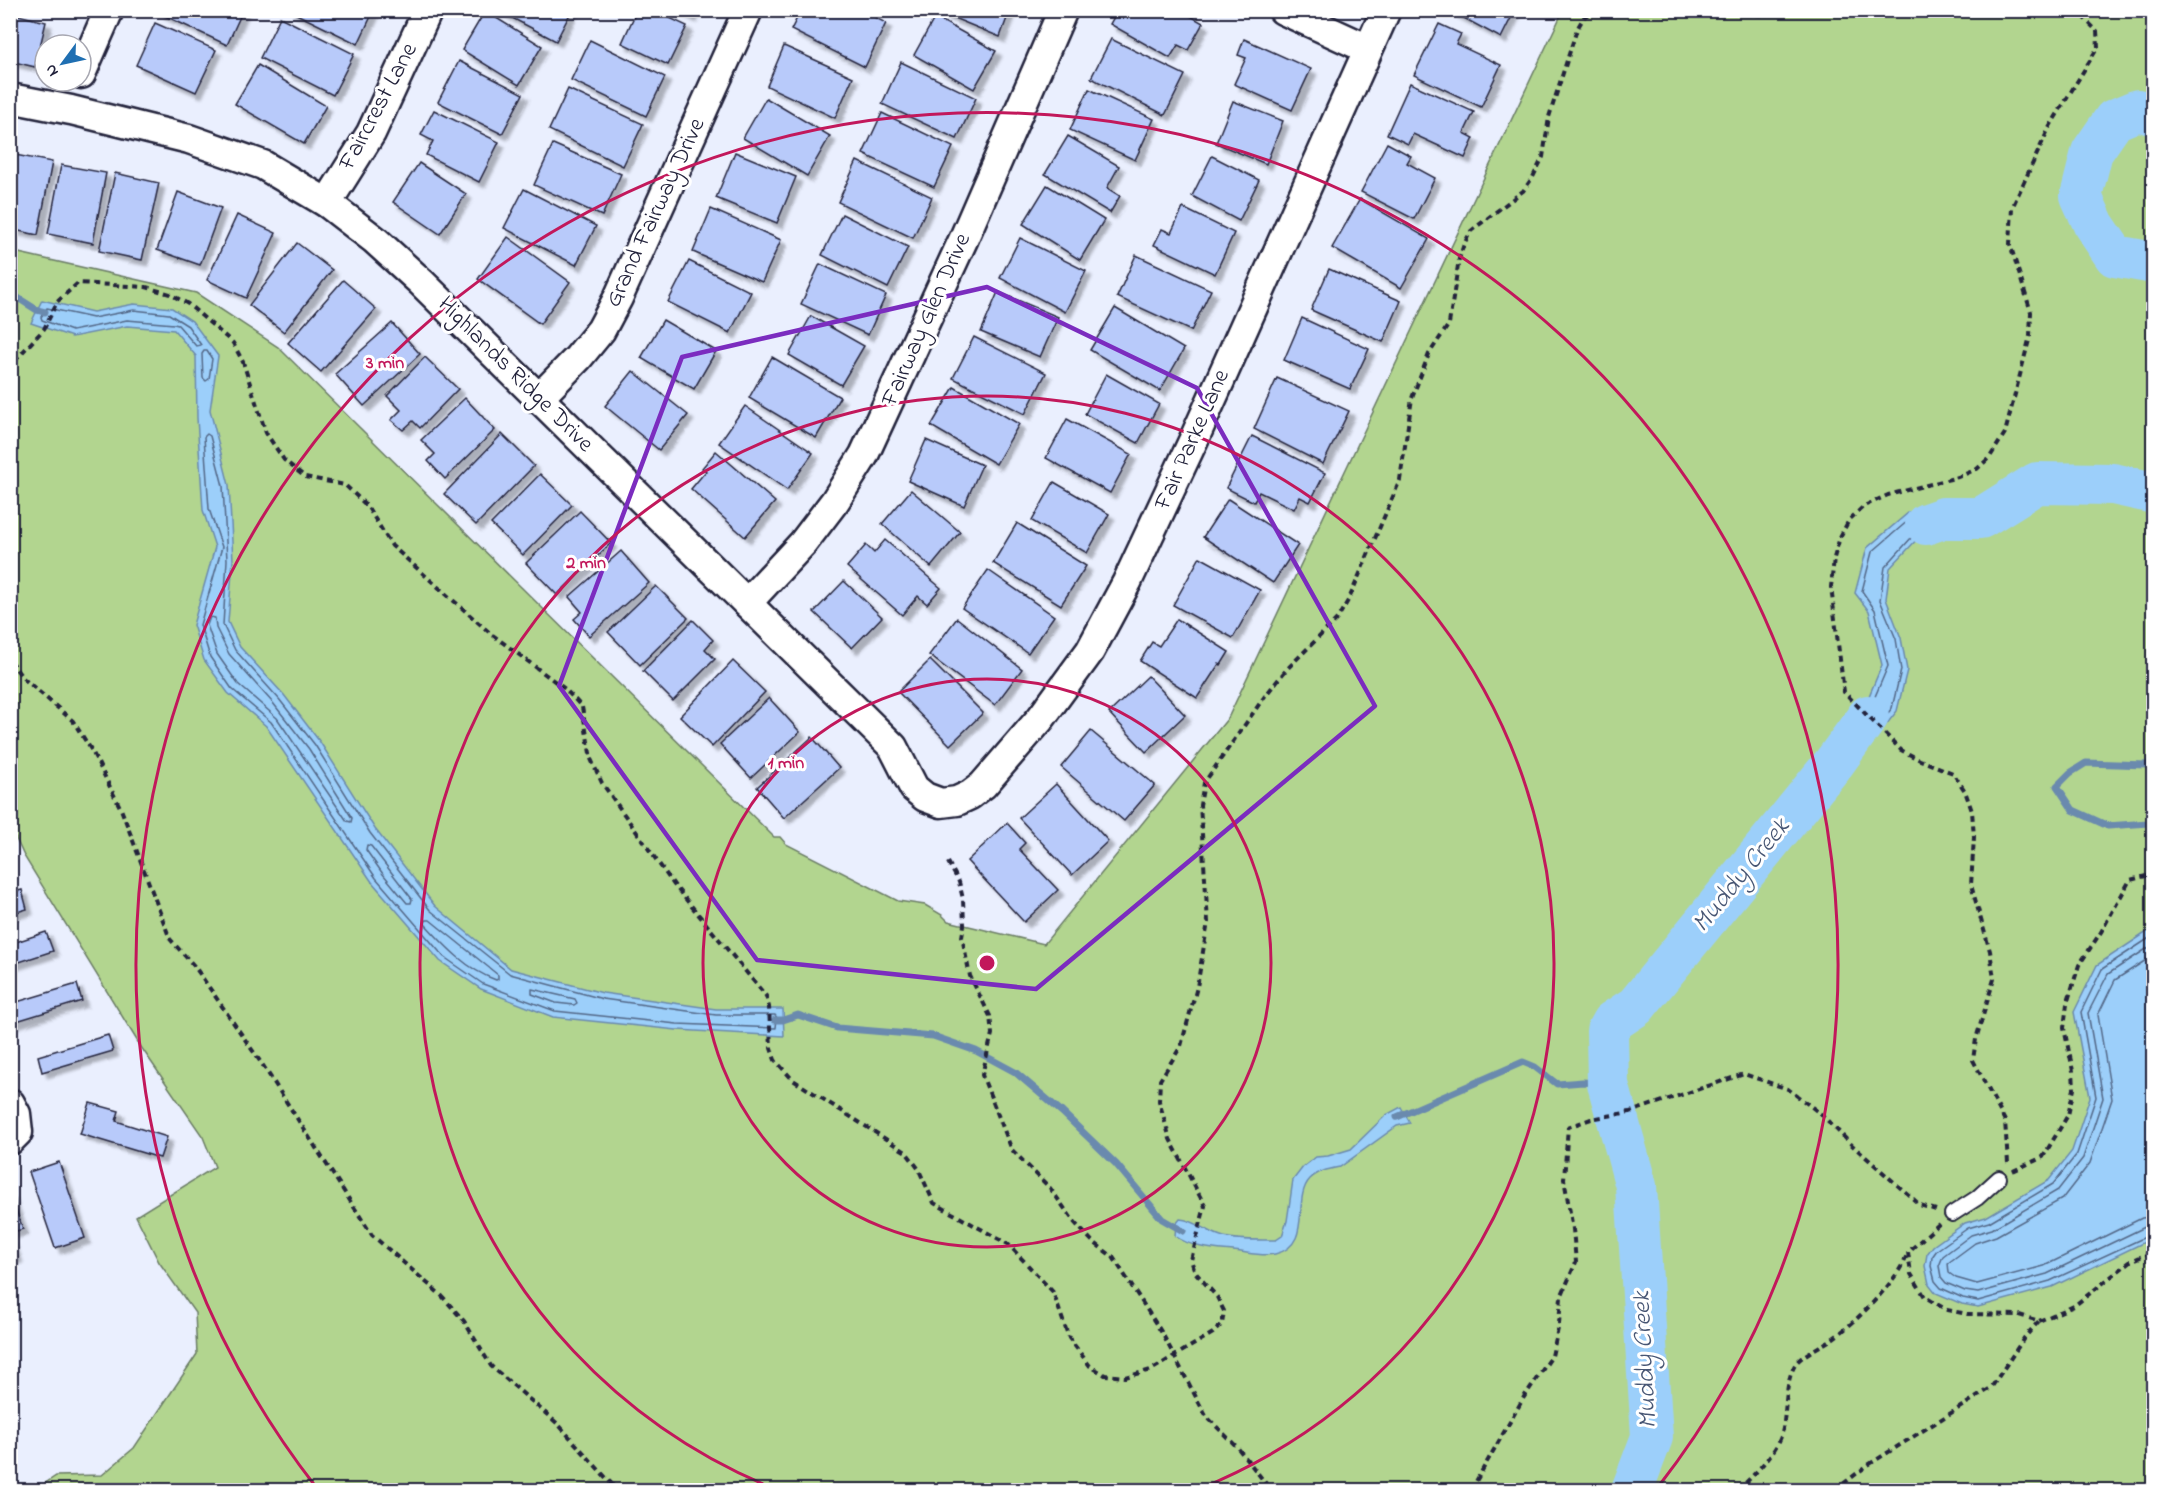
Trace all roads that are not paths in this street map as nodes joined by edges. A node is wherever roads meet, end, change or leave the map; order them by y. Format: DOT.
graph roads {
  1 [pos="109,10"];
  2 [pos="428,10"];
  3 [pos="748,10"];
  4 [pos="1063,10"];
  5 [pos="1283,10"];
  6 [pos="1386,10"];
  7 [pos="93,47"];
  8 [pos="1368,49"];
  9 [pos="76,93"];
  10 [pos="10,98"];
  11 [pos="71,110"];
  12 [pos="327,203"];
  13 [pos="538,399"];
  14 [pos="747,603"];
  15 [pos="925,797"];
  16 [pos="10,1103"];
  17 [pos="10,1140"];
  18 [pos="1999,1178"];
  19 [pos="1952,1214"];
  1 -- 7 [label="street"];
  2 -- 12 [label="street, Faircrest Lane"];
  3 -- 13 [label="street, Grand Fairway Drive"];
  4 -- 14 [label="street, Fairway Glen Drive"];
  5 -- 8 [label="street"];
  6 -- 8 [label="street, Fair Parke Lane"];
  8 -- 15 [label="street, Fair Parke Lane"];
  9 -- 11 [label="street"];
  10 -- 11 [label="street, Highlands Ridge Drive"];
  11 -- 12 [label="street, Highlands Ridge Drive"];
  12 -- 13 [label="street, Highlands Ridge Drive"];
  13 -- 14 [label="street, Highlands Ridge Drive"];
  14 -- 15 [label="street, Highlands Ridge Drive"];
  16 -- 17 [label="street"];
  18 -- 19 [label="lane"];
}
